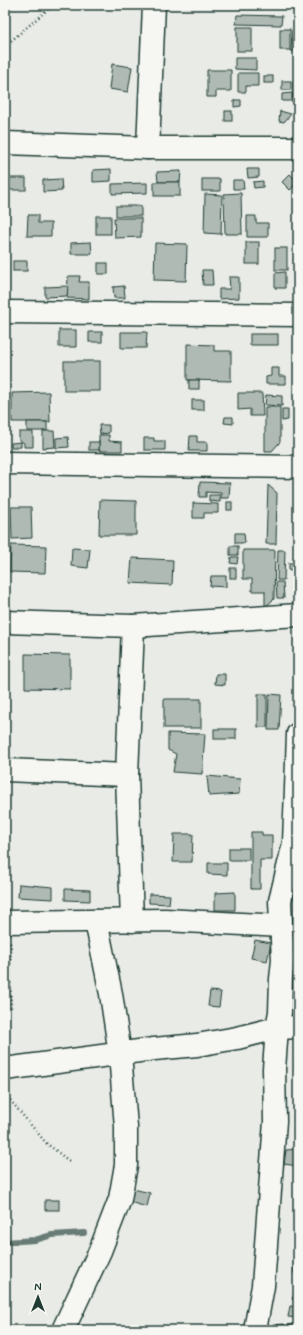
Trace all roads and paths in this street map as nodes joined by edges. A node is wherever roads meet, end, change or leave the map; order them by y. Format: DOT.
graph roads {
  1 [pos="53,5"];
  2 [pos="154,5"];
  3 [pos="5,46"];
  4 [pos="5,143"];
  5 [pos="148,148"];
  6 [pos="298,148"];
  7 [pos="5,312"];
  8 [pos="298,315"];
  9 [pos="5,463"];
  10 [pos="298,467"];
  11 [pos="298,615"];
  12 [pos="5,622"];
  13 [pos="133,626"];
  14 [pos="298,734"];
  15 [pos="5,770"];
  16 [pos="127,775"];
  17 [pos="297,793"];
  18 [pos="289,899"];
  19 [pos="132,920"];
  20 [pos="96,921"];
  21 [pos="281,926"];
  22 [pos="7,932"];
  23 [pos="291,959"];
  24 [pos="12,1008"];
  25 [pos="298,1027"];
  26 [pos="277,1028"];
  27 [pos="120,1054"];
  28 [pos="5,1069"];
  29 [pos="5,1094"];
  30 [pos="69,1162"];
  31 [pos="63,1330"];
  32 [pos="255,1330"];
  1 -- 3 [label="path"];
  2 -- 5 [label="street"];
  4 -- 5 [label="street"];
  5 -- 6 [label="street"];
  7 -- 8 [label="street"];
  9 -- 10 [label="street"];
  11 -- 13 [label="street"];
  12 -- 13 [label="street"];
  13 -- 16 [label="street"];
  14 -- 17 [label="street"];
  15 -- 16 [label="street"];
  16 -- 19 [label="street"];
  17 -- 18 [label="street"];
  18 -- 21 [label="street"];
  19 -- 20 [label="street"];
  19 -- 21 [label="street"];
  20 -- 22 [label="street"];
  20 -- 27 [label="street"];
  21 -- 23 [label="street"];
  22 -- 24 [label="path"];
  23 -- 26 [label="street"];
  25 -- 26 [label="street"];
  26 -- 27 [label="street"];
  26 -- 32 [label="street"];
  27 -- 28 [label="street"];
  27 -- 31 [label="street"];
  29 -- 30 [label="path"];
}
